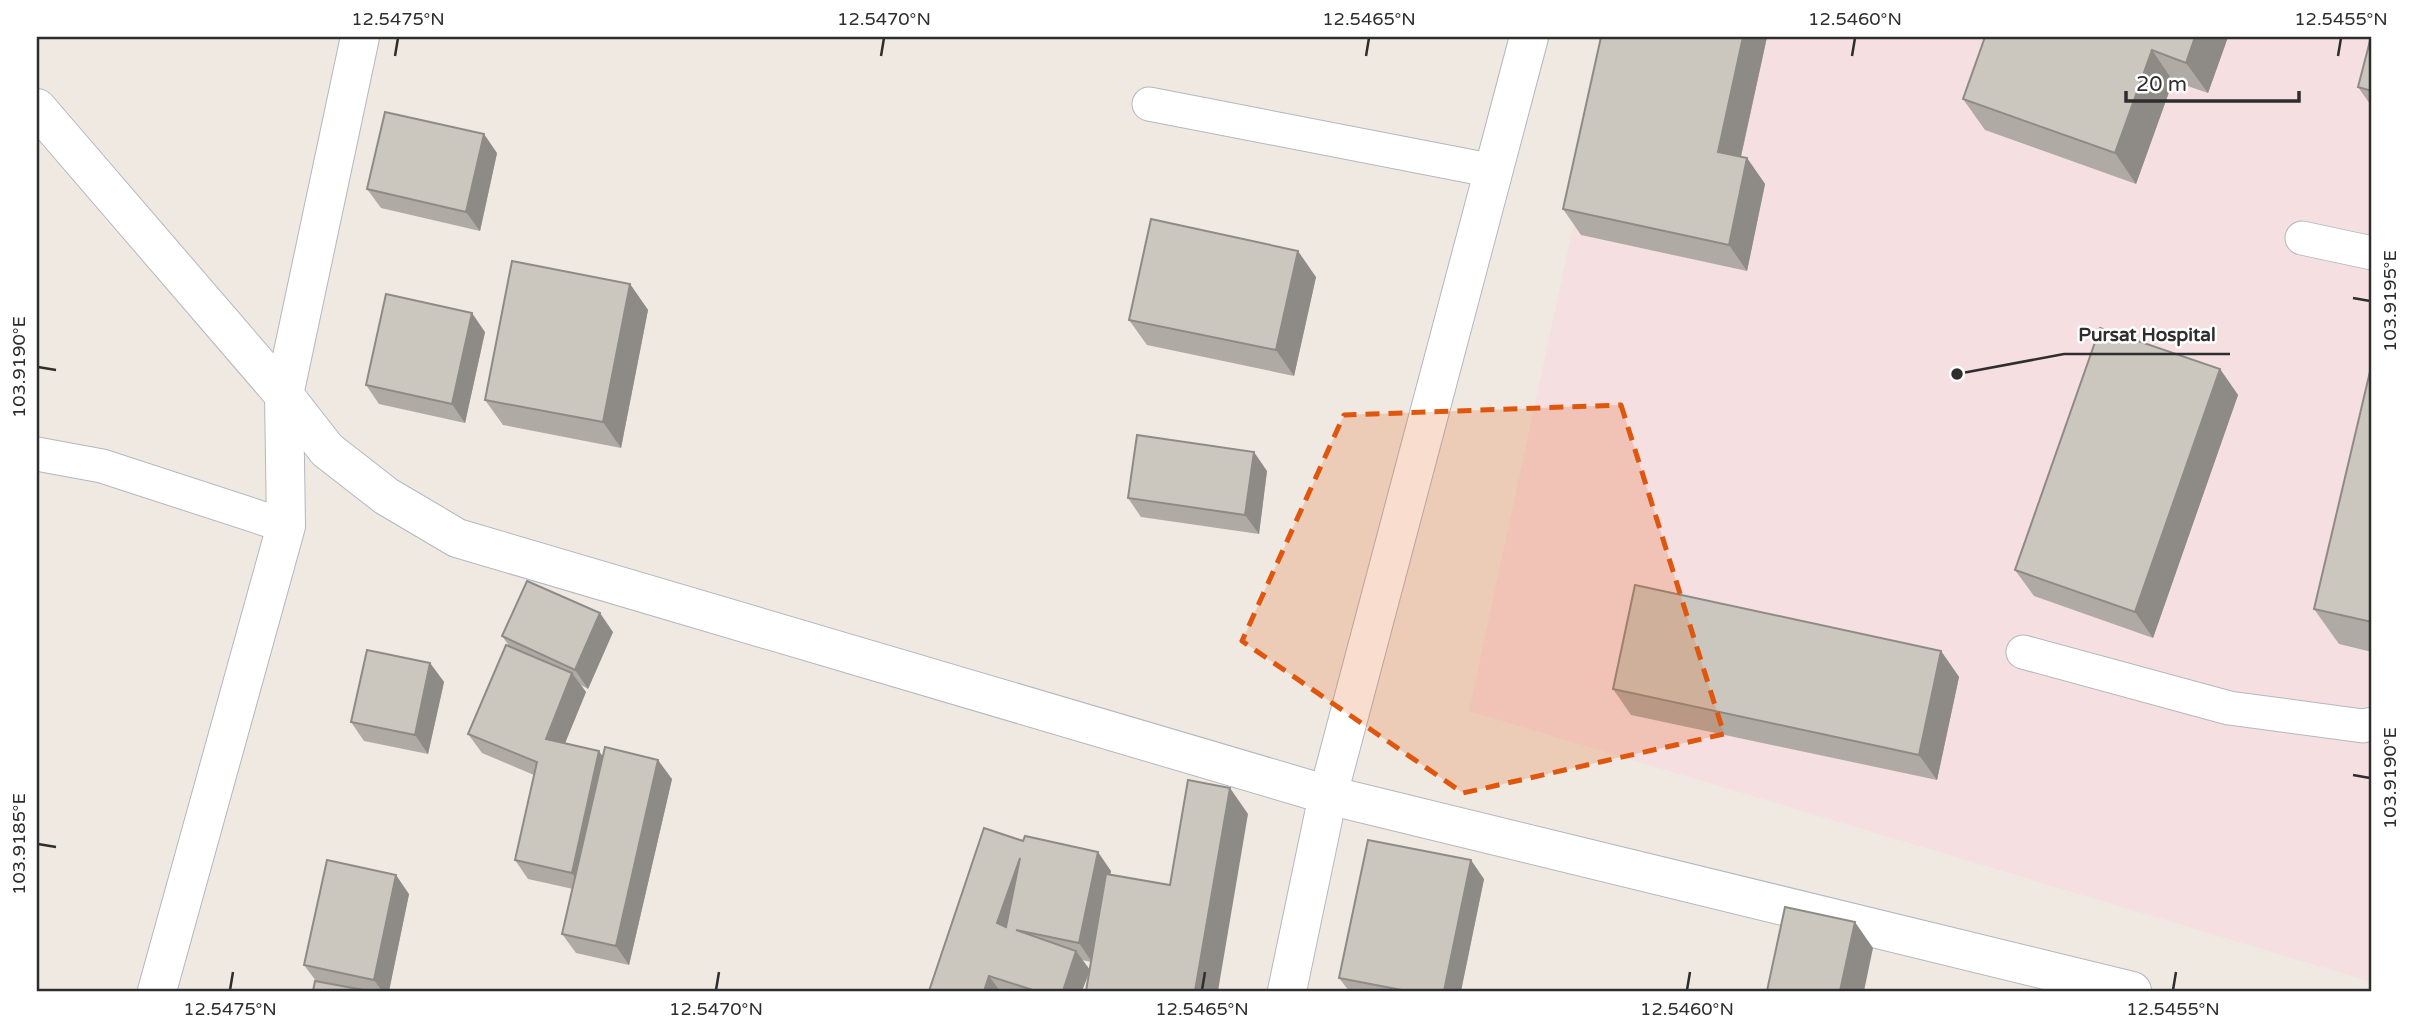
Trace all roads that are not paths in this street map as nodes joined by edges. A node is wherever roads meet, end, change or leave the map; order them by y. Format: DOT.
graph roads {
  1 [pos="360,37"];
  2 [pos="1529,37"];
  3 [pos="1149,104"];
  4 [pos="37,108"];
  5 [pos="1494,171"];
  6 [pos="2302,238"];
  7 [pos="2372,253"];
  8 [pos="284,396"];
  9 [pos="37,454"];
  10 [pos="286,526"];
  11 [pos="2023,652"];
  12 [pos="2372,724"];
  13 [pos="1328,795"];
  14 [pos="157,991"];
  15 [pos="1287,991"];
  16 [pos="2132,991"];
  1 -- 8 [label="street"];
  2 -- 5 [label="street"];
  3 -- 5 [label="lane"];
  4 -- 8 [label="street"];
  5 -- 13 [label="street"];
  6 -- 7 [label="lane"];
  8 -- 10 [label="street"];
  8 -- 13 [label="street"];
  9 -- 10 [label="lane"];
  10 -- 14 [label="street"];
  11 -- 12 [label="lane"];
  13 -- 15 [label="street"];
  13 -- 16 [label="street"];
}
